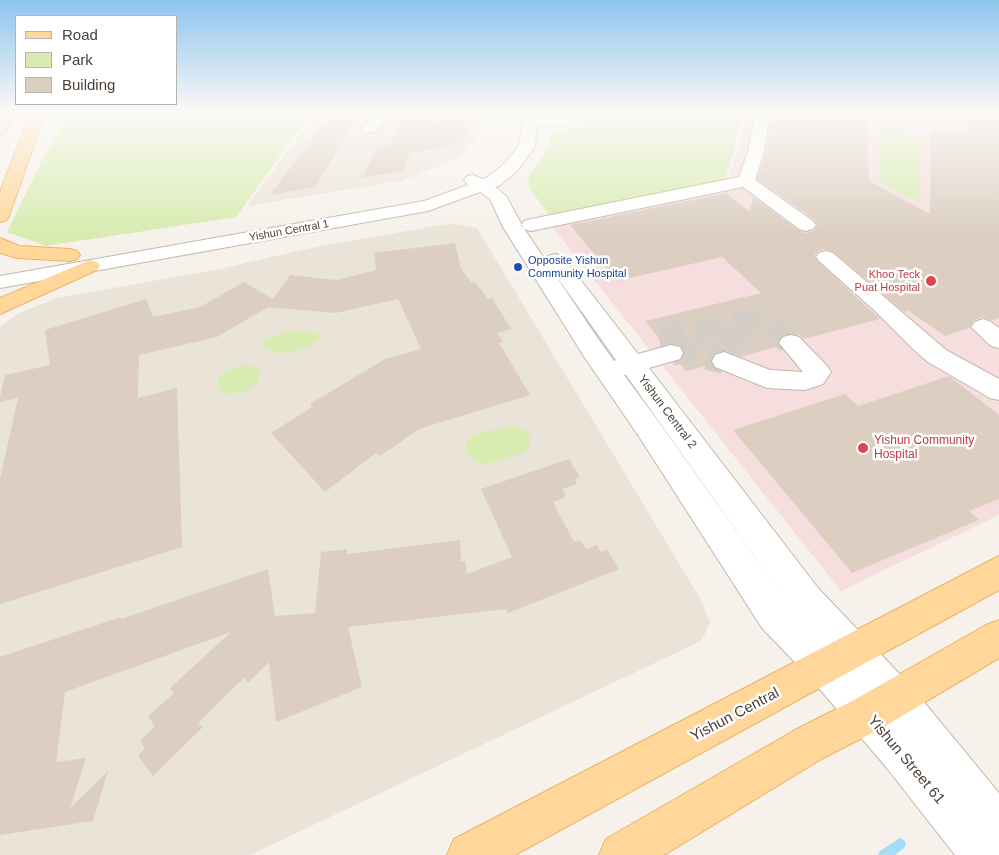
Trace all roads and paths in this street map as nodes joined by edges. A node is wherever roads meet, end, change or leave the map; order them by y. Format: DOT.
graph roads {
  1 [pos="23,153"];
  2 [pos="504,153"];
  3 [pos="522,153"];
  4 [pos="756,153"];
  5 [pos="483,181"];
  6 [pos="746,181"];
  7 [pos="428,206"];
  8 [pos="471,207"];
  9 [pos="490,213"];
  10 [pos="0,216"];
  11 [pos="806,224"];
  12 [pos="522,226"];
  13 [pos="0,244"];
  14 [pos="70,255"];
  15 [pos="826,257"];
  16 [pos="0,266"];
  17 [pos="90,266"];
  18 [pos="0,282"];
  19 [pos="0,307"];
  20 [pos="791,343"];
  21 [pos="665,345"];
  22 [pos="749,354"];
  23 [pos="613,358"];
  24 [pos="724,361"];
  25 [pos="767,379"];
  26 [pos="999,391"];
  27 [pos="999,572"];
  28 [pos="999,638"];
  29 [pos="839,659"];
  30 [pos="881,706"];
  31 [pos="989,838"];
  32 [pos="470,855"];
  33 [pos="622,855"];
  1 -- 10 [label="main road"];
  2 -- 5 [label="street, Yishun Central 1"];
  3 -- 5 [label="street, Yishun Central 1"];
  4 -- 6 [label="street"];
  5 -- 7 [label="street, Yishun Central 1"];
  5 -- 12 [label="street, Yishun Central 2"];
  5 -- 14 [label="street, Yishun Central 1"];
  6 -- 11 [label="street"];
  6 -- 12 [label="street"];
  7 -- 8 [label="street"];
  7 -- 17 [label="street, Yishun Central 1"];
  9 -- 12 [label="street, Yishun Central 2"];
  12 -- 23 [label="street, Yishun Central 2"];
  13 -- 14 [label="main road"];
  14 -- 16 [label="street, Yishun Central 1"];
  15 -- 26 [label="street"];
  17 -- 18 [label="street, Yishun Central 1"];
  17 -- 19 [label="main road"];
  20 -- 25 [label="street"];
  21 -- 23 [label="street"];
  22 -- 25 [label="street"];
  23 -- 29 [label="street, Yishun Central 2"];
  24 -- 25 [label="street"];
  27 -- 29 [label="main road, Yishun Central"];
  28 -- 30 [label="main road"];
  29 -- 30 [label="street, Yishun Street 61"];
  29 -- 32 [label="main road, Yishun Central"];
  30 -- 31 [label="street, Yishun Street 61"];
  30 -- 33 [label="main road"];
}
